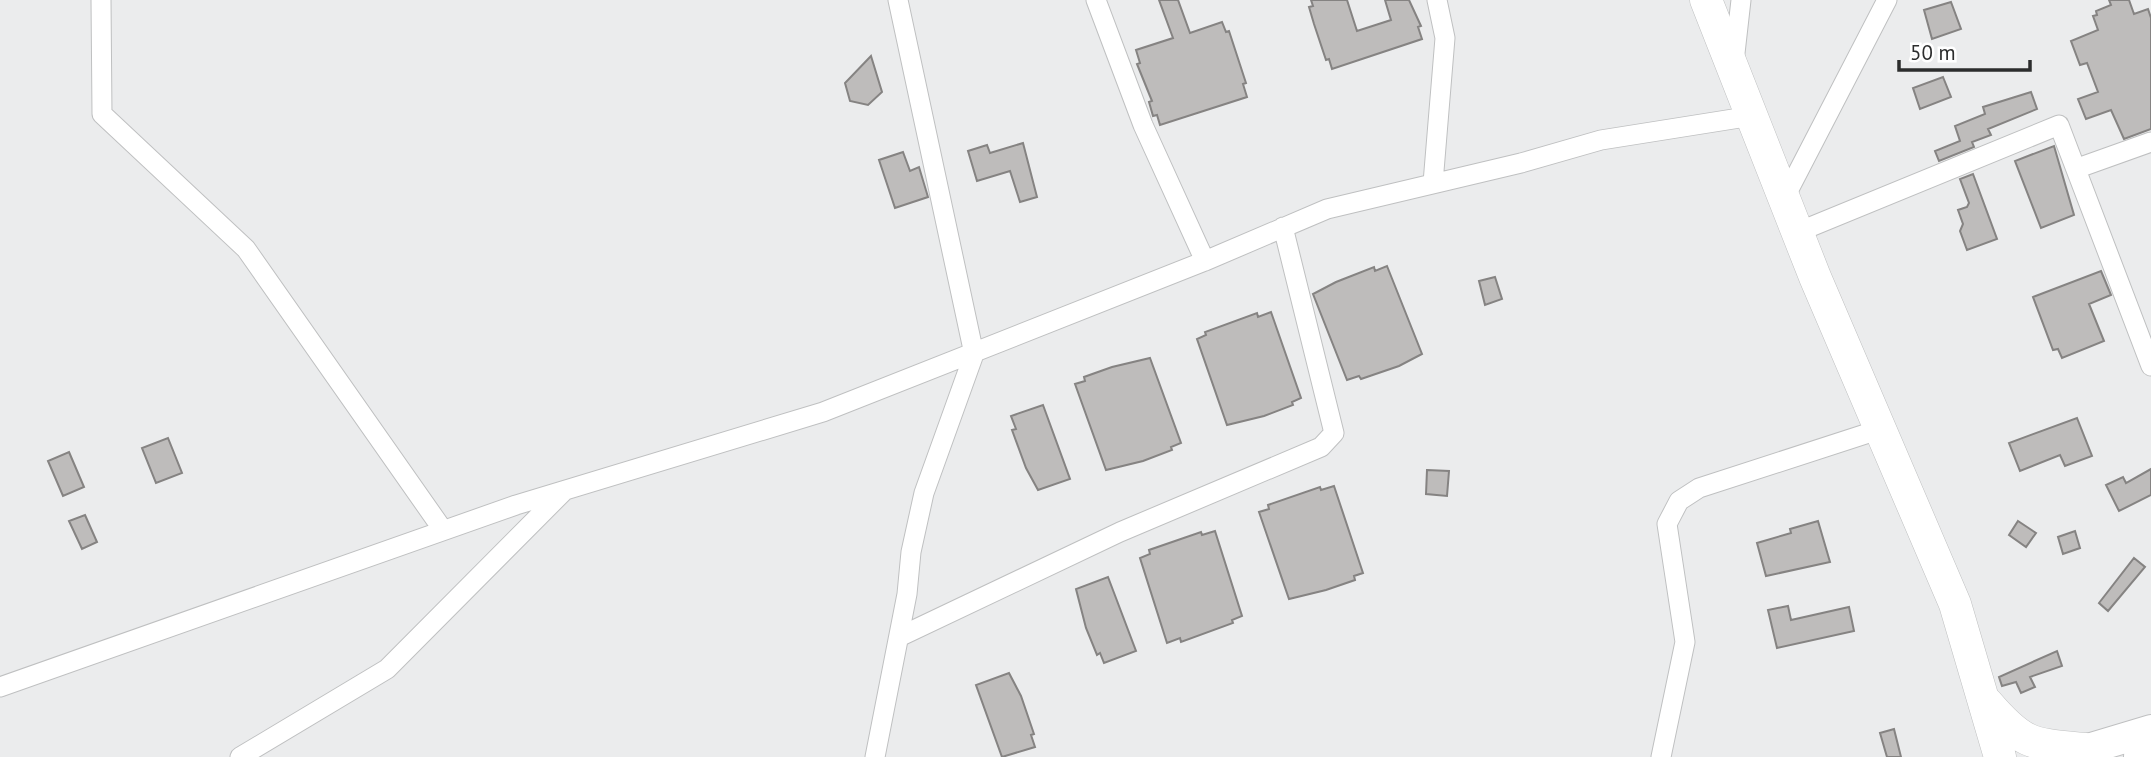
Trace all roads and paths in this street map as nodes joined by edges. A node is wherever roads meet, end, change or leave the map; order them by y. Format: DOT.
graph roads {
  1 [pos="101,0"];
  2 [pos="898,0"];
  3 [pos="1096,0"];
  4 [pos="1437,0"];
  5 [pos="1706,0"];
  6 [pos="1741,0"];
  7 [pos="1887,0"];
  8 [pos="1734,67"];
  9 [pos="1752,116"];
  10 [pos="2151,142"];
  11 [pos="2078,168"];
  12 [pos="1433,183"];
  13 [pos="1784,199"];
  14 [pos="1283,228"];
  15 [pos="1798,232"];
  16 [pos="1205,261"];
  17 [pos="974,354"];
  18 [pos="2151,366"];
  19 [pos="1881,429"];
  20 [pos="567,488"];
  21 [pos="443,530"];
  22 [pos="898,637"];
  23 [pos="0,687"];
  24 [pos="1984,701"];
  25 [pos="2151,730"];
  26 [pos="2073,753"];
  27 [pos="2151,753"];
  28 [pos="240,757"];
  29 [pos="875,757"];
  30 [pos="1661,757"];
  31 [pos="2000,757"];
  32 [pos="2139,757"];
  1 -- 21 [label="street"];
  2 -- 17 [label="street"];
  3 -- 16 [label="street"];
  4 -- 12 [label="street"];
  5 -- 8 [label="highway"];
  6 -- 8 [label="street"];
  7 -- 13 [label="street"];
  8 -- 9 [label="highway"];
  9 -- 12 [label="street"];
  9 -- 13 [label="highway"];
  10 -- 11 [label="street"];
  11 -- 15 [label="street"];
  11 -- 18 [label="street"];
  12 -- 14 [label="street"];
  13 -- 15 [label="highway"];
  14 -- 16 [label="street"];
  14 -- 22 [label="street"];
  15 -- 19 [label="highway"];
  16 -- 17 [label="street"];
  17 -- 20 [label="street"];
  17 -- 22 [label="street"];
  19 -- 24 [label="highway"];
  19 -- 30 [label="street"];
  20 -- 21 [label="street"];
  20 -- 28 [label="street"];
  21 -- 23 [label="street"];
  22 -- 29 [label="street"];
  24 -- 26 [label="highway"];
  24 -- 31 [label="highway"];
  25 -- 26 [label="main road"];
  27 -- 32 [label="main road"];
}
